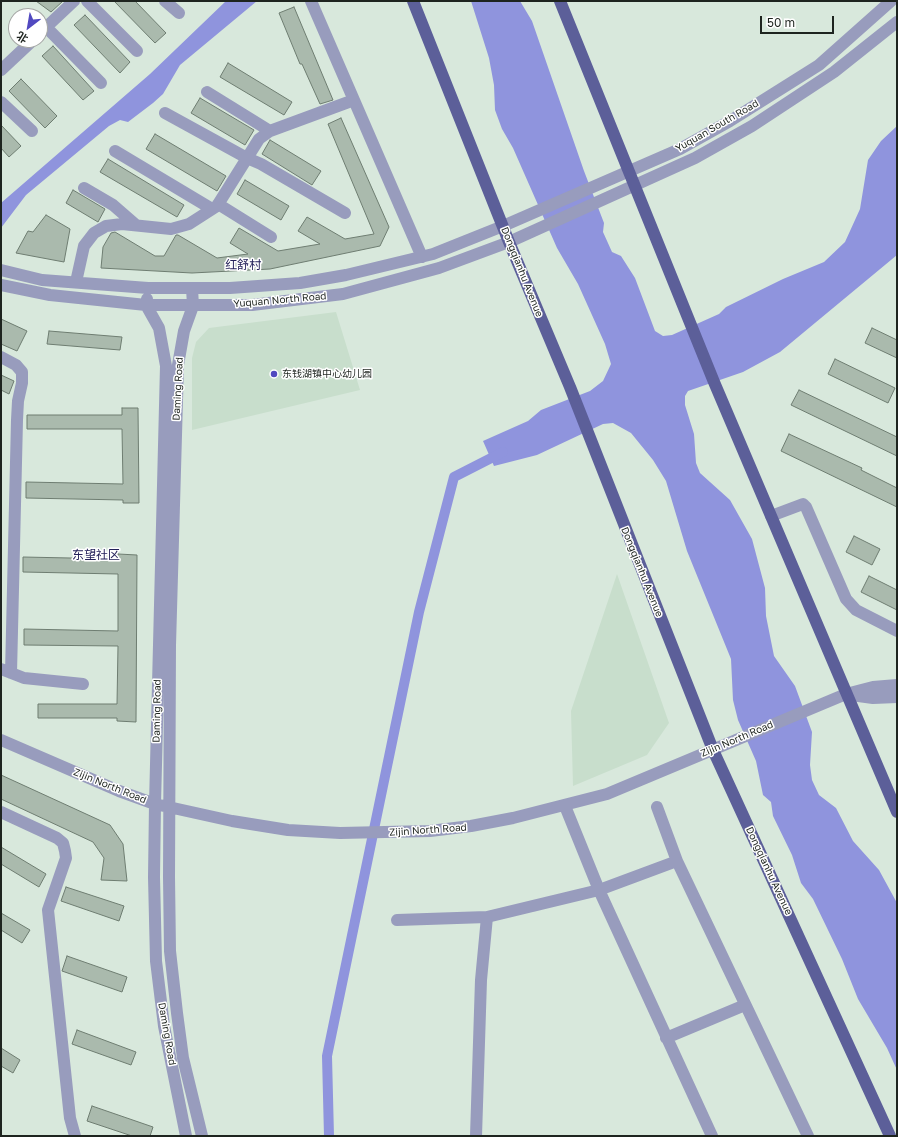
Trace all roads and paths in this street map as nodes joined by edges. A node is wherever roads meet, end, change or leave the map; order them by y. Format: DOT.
graph roads {
  1 [pos="74,1"];
  2 [pos="87,1"];
  3 [pos="165,1"];
  4 [pos="310,1"];
  5 [pos="413,1"];
  6 [pos="560,1"];
  7 [pos="891,1"];
  8 [pos="179,13"];
  9 [pos="897,22"];
  10 [pos="48,25"];
  11 [pos="48,35"];
  12 [pos="24,48"];
  13 [pos="137,51"];
  14 [pos="1,70"];
  15 [pos="101,83"];
  16 [pos="206,92"];
  17 [pos="354,100"];
  18 [pos="1,102"];
  19 [pos="165,112"];
  20 [pos="270,130"];
  21 [pos="32,131"];
  22 [pos="115,151"];
  23 [pos="247,158"];
  24 [pos="629,171"];
  25 [pos="635,186"];
  26 [pos="84,188"];
  27 [pos="215,206"];
  28 [pos="345,213"];
  29 [pos="523,218"];
  30 [pos="136,225"];
  31 [pos="503,226"];
  32 [pos="527,234"];
  33 [pos="271,237"];
  34 [pos="509,242"];
  35 [pos="422,257"];
  36 [pos="1,270"];
  37 [pos="76,282"];
  38 [pos="1,285"];
  39 [pos="148,288"];
  40 [pos="192,288"];
  41 [pos="146,305"];
  42 [pos="193,306"];
  43 [pos="1,357"];
  44 [pos="771,516"];
  45 [pos="897,631"];
  46 [pos="6,671"];
  47 [pos="83,684"];
  48 [pos="897,685"];
  49 [pos="846,694"];
  50 [pos="897,697"];
  51 [pos="1,740"];
  52 [pos="713,750"];
  53 [pos="155,804"];
  54 [pos="565,806"];
  55 [pos="168,807"];
  56 [pos="657,807"];
  57 [pos="1,812"];
  58 [pos="897,812"];
  59 [pos="677,861"];
  60 [pos="599,890"];
  61 [pos="487,917"];
  62 [pos="397,920"];
  63 [pos="745,1005"];
  64 [pos="666,1038"];
  65 [pos="75,1136"];
  66 [pos="186,1136"];
  67 [pos="202,1136"];
  68 [pos="476,1136"];
  69 [pos="712,1136"];
  70 [pos="808,1136"];
  71 [pos="890,1136"];
  1 -- 10 [label="street"];
  2 -- 13 [label="street"];
  3 -- 8 [label="street"];
  4 -- 17 [label="street"];
  5 -- 31 [label="main road, Dongqianhu Avenue"];
  6 -- 24 [label="main road"];
  7 -- 24 [label="street, Yuquan South Road"];
  9 -- 25 [label="street, Yuquan South Road"];
  11 -- 15 [label="street"];
  12 -- 14 [label="street"];
  16 -- 20 [label="street"];
  17 -- 20 [label="street"];
  17 -- 35 [label="street"];
  18 -- 21 [label="street"];
  19 -- 23 [label="street"];
  20 -- 23 [label="street"];
  22 -- 27 [label="street"];
  23 -- 27 [label="street"];
  23 -- 28 [label="street"];
  24 -- 25 [label="main road"];
  24 -- 29 [label="street, Yuquan South Road"];
  25 -- 32 [label="street, Yuquan South Road"];
  25 -- 44 [label="main road"];
  26 -- 30 [label="street"];
  27 -- 30 [label="street"];
  27 -- 33 [label="street"];
  29 -- 31 [label="street, Yuquan North Road"];
  30 -- 37 [label="street"];
  31 -- 34 [label="main road, Dongqianhu Avenue"];
  31 -- 35 [label="street, Yuquan North Road"];
  32 -- 34 [label="street, Yuquan North Road"];
  34 -- 42 [label="street, Yuquan North Road"];
  34 -- 52 [label="main road, Dongqianhu Avenue"];
  35 -- 40 [label="street, Yuquan North Road"];
  36 -- 37 [label="street, Yuquan North Road"];
  37 -- 39 [label="street, Yuquan North Road"];
  38 -- 41 [label="street, Yuquan North Road"];
  39 -- 40 [label="street, Yuquan North Road"];
  39 -- 41 [label="street"];
  40 -- 42 [label="street, Daming Road"];
  41 -- 42 [label="street, Yuquan North Road"];
  41 -- 53 [label="street, Daming Road"];
  42 -- 55 [label="street, Daming Road"];
  43 -- 46 [label="street"];
  44 -- 45 [label="street"];
  44 -- 49 [label="main road"];
  46 -- 47 [label="street"];
  48 -- 49 [label="street, Zijin North Road"];
  49 -- 50 [label="street"];
  49 -- 52 [label="street, Zijin North Road"];
  49 -- 58 [label="main road"];
  51 -- 53 [label="street, Zijin North Road"];
  52 -- 54 [label="street, Zijin North Road"];
  52 -- 71 [label="main road, Dongqianhu Avenue"];
  53 -- 55 [label="street, Zijin North Road"];
  53 -- 66 [label="street, Daming Road"];
  54 -- 55 [label="street, Zijin North Road"];
  54 -- 60 [label="street"];
  55 -- 67 [label="street, Daming Road"];
  56 -- 59 [label="street"];
  57 -- 65 [label="street"];
  59 -- 60 [label="street"];
  59 -- 63 [label="street"];
  60 -- 61 [label="street"];
  60 -- 64 [label="street"];
  61 -- 62 [label="street"];
  61 -- 68 [label="street"];
  63 -- 64 [label="street"];
  63 -- 70 [label="street"];
  64 -- 69 [label="street"];
}
